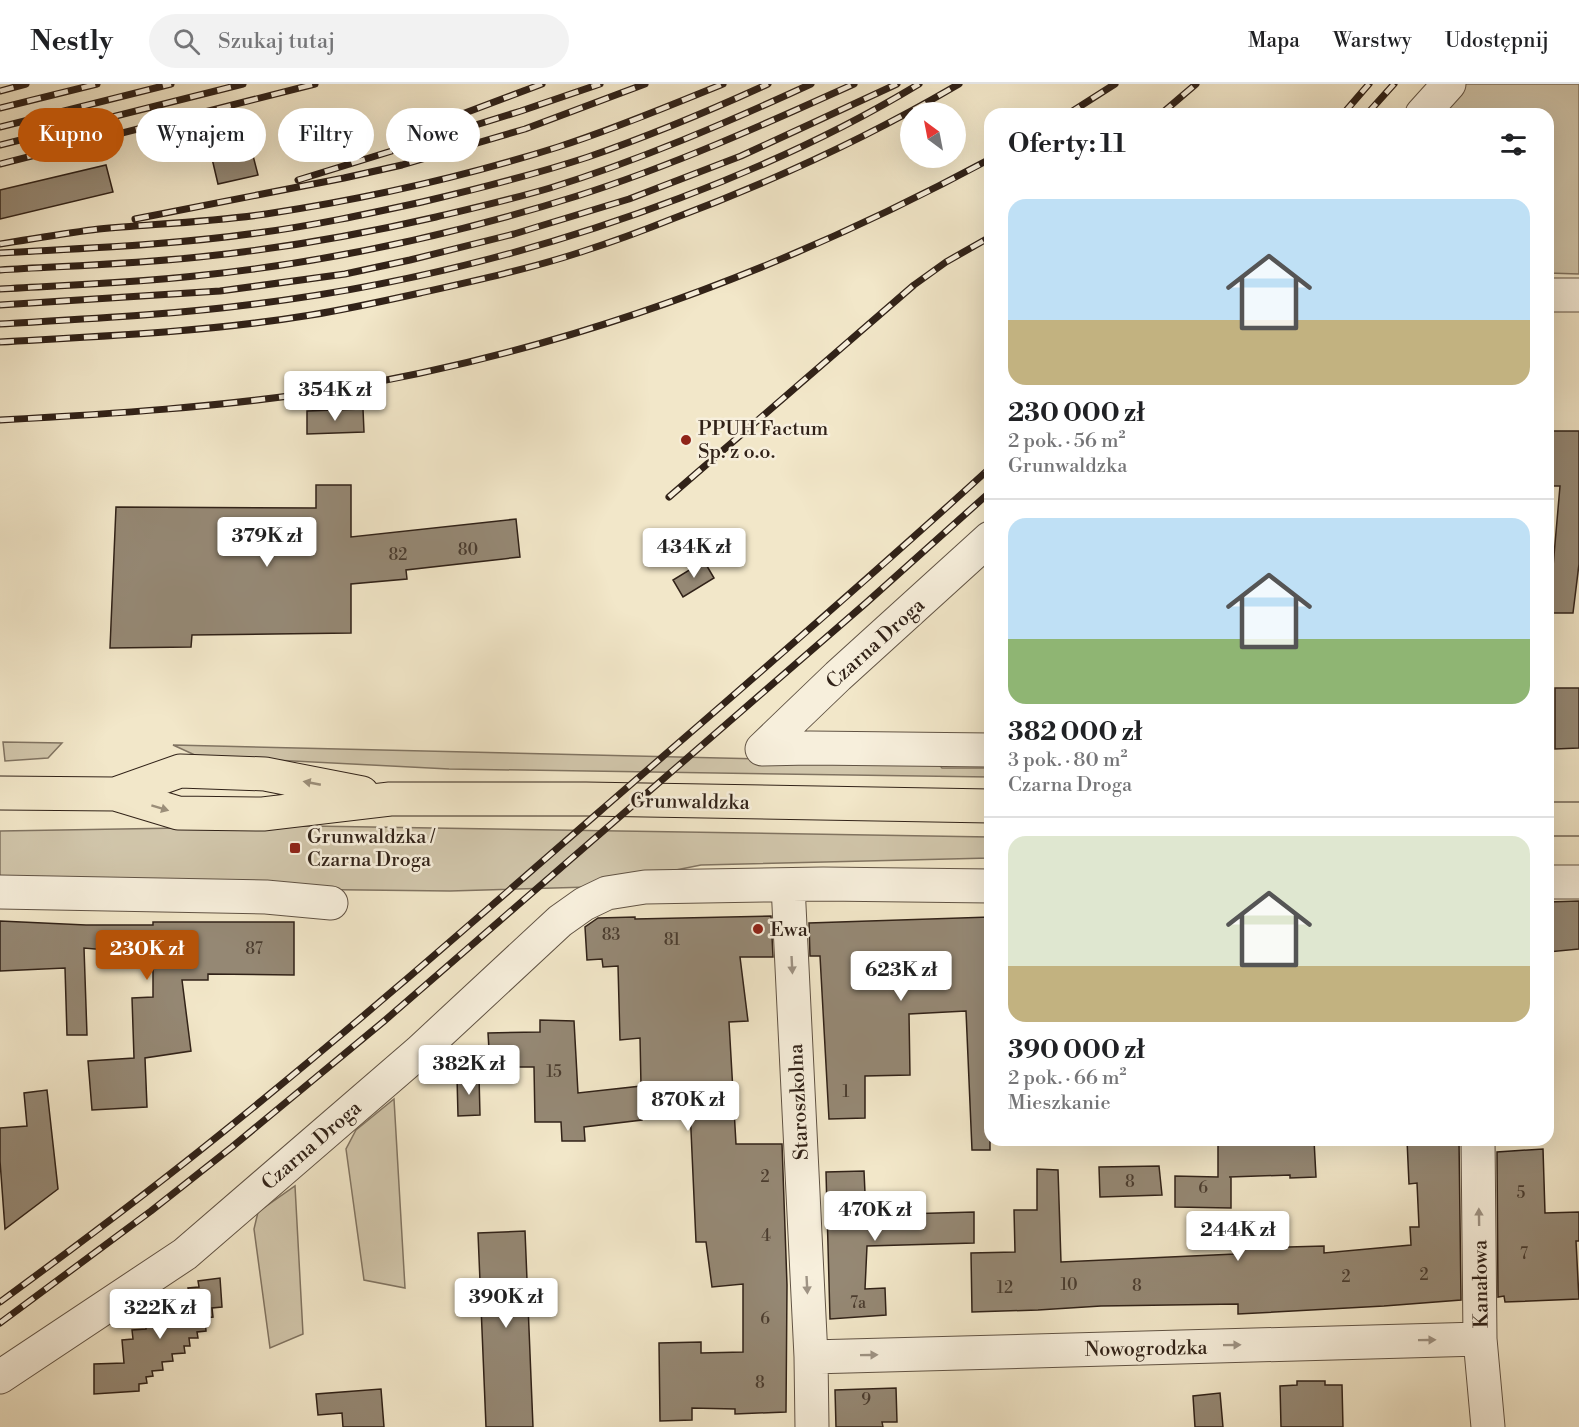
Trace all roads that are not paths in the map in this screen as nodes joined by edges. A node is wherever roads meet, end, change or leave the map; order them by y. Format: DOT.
graph roads {
  1 [pos="1449,84"];
  2 [pos="1427,108"];
  3 [pos="1554,295"];
  4 [pos="1579,295"];
  5 [pos="984,543"];
  6 [pos="984,750"];
  7 [pos="0,793"];
  8 [pos="984,806"];
  9 [pos="1554,819"];
  10 [pos="1579,819"];
  11 [pos="1554,882"];
  12 [pos="1579,882"];
  13 [pos="788,885"];
  14 [pos="984,886"];
  15 [pos="0,892"];
  16 [pos="331,903"];
  17 [pos="1478,1146"];
  18 [pos="1480,1339"];
  19 [pos="811,1356"];
  20 [pos="0,1377"];
  21 [pos="812,1427"];
  22 [pos="1488,1427"];
  1 -- 2 [label="street"];
  3 -- 4 [label="street"];
  5 -- 6 [label="street, Czarna Droga"];
  7 -- 8 [label="main road, Grunwaldzka"];
  9 -- 10 [label="main road"];
  11 -- 12 [label="street"];
  13 -- 14 [label="street"];
  13 -- 19 [label="street, Staroszkolna, one-way"];
  13 -- 20 [label="street, Czarna Droga"];
  15 -- 16 [label="street"];
  18 -- 17 [label="street, Kanałowa, one-way"];
  19 -- 18 [label="street, Nowogrodzka, one-way"];
  18 -- 22 [label="street, Kanałowa"];
  19 -- 21 [label="street, Staroszkolna"];
}
